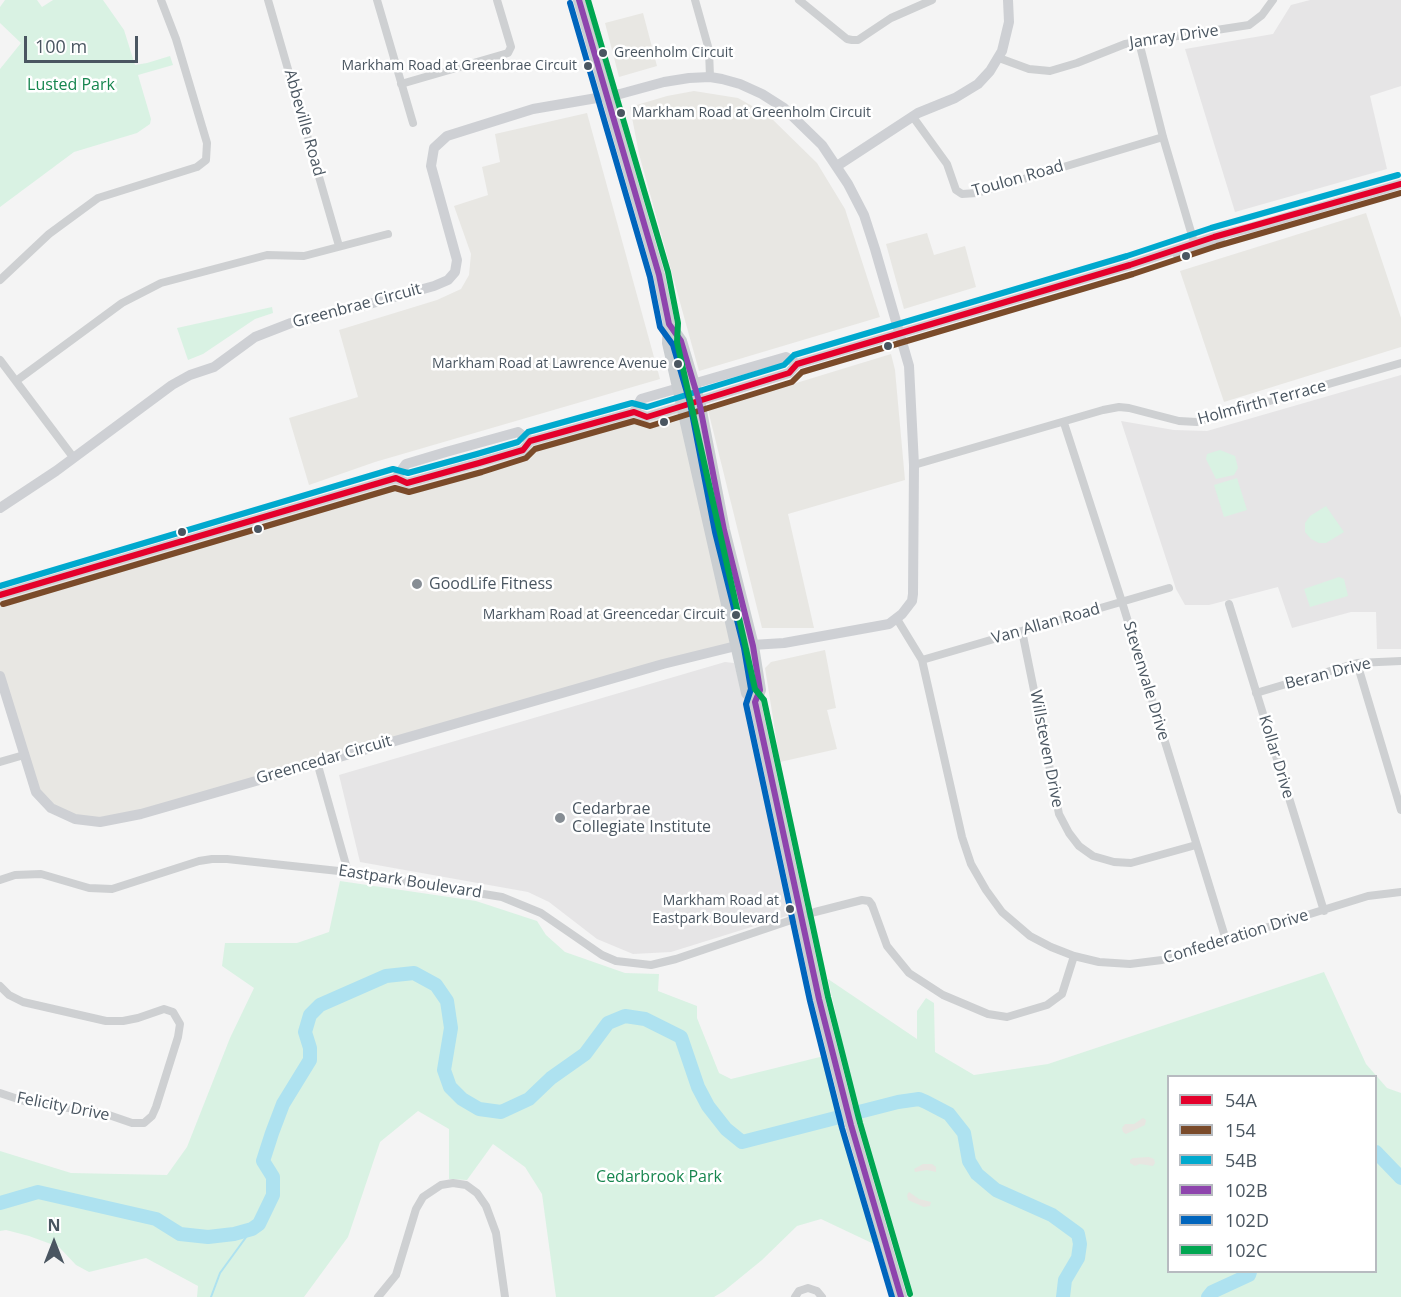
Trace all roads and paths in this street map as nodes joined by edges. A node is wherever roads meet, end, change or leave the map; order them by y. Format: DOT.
graph roads {
  1 [pos="160,0"];
  2 [pos="268,0"];
  3 [pos="377,0"];
  4 [pos="497,0"];
  5 [pos="579,0"];
  6 [pos="695,0"];
  7 [pos="799,0"];
  8 [pos="932,0"];
  9 [pos="1008,0"];
  10 [pos="1273,0"];
  11 [pos="1139,42"];
  12 [pos="999,58"];
  13 [pos="710,77"];
  14 [pos="401,84"];
  15 [pos="606,97"];
  16 [pos="914,117"];
  17 [pos="413,123"];
  18 [pos="1162,137"];
  19 [pos="837,166"];
  20 [pos="1401,184"];
  21 [pos="388,234"];
  22 [pos="339,246"];
  23 [pos="1195,246"];
  24 [pos="0,280"];
  25 [pos="669,324"];
  26 [pos="901,333"];
  27 [pos="0,360"];
  28 [pos="1401,363"];
  29 [pos="797,364"];
  30 [pos="16,381"];
  31 [pos="693,384"];
  32 [pos="678,388"];
  33 [pos="699,401"];
  34 [pos="683,406"];
  35 [pos="634,411"];
  36 [pos="1064,423"];
  37 [pos="530,441"];
  38 [pos="73,457"];
  39 [pos="914,465"];
  40 [pos="396,478"];
  41 [pos="0,508"];
  42 [pos="1169,588"];
  43 [pos="0,595"];
  44 [pos="1122,602"];
  45 [pos="1229,604"];
  46 [pos="897,619"];
  47 [pos="1022,632"];
  48 [pos="753,645"];
  49 [pos="736,646"];
  50 [pos="922,660"];
  51 [pos="1401,661"];
  52 [pos="1357,663"];
  53 [pos="0,676"];
  54 [pos="1256,693"];
  55 [pos="755,702"];
  56 [pos="24,755"];
  57 [pos="0,762"];
  58 [pos="317,762"];
  59 [pos="1401,810"];
  60 [pos="1196,845"];
  61 [pos="348,872"];
  62 [pos="0,880"];
  63 [pos="1401,892"];
  64 [pos="1324,910"];
  65 [pos="802,917"];
  66 [pos="1226,940"];
  67 [pos="1074,956"];
  68 [pos="0,986"];
  69 [pos="0,1093"];
  70 [pos="378,1297"];
  71 [pos="505,1297"];
  72 [pos="795,1297"];
  73 [pos="822,1297"];
  74 [pos="901,1297"];
  1 -- 24 [label="street"];
  2 -- 22 [label="street, Abbeville Road"];
  3 -- 14 [label="street"];
  4 -- 14 [label="street"];
  5 -- 15 [label="main road"];
  6 -- 13 [label="street"];
  7 -- 8 [label="street"];
  9 -- 12 [label="street"];
  10 -- 11 [label="street, Janray Drive"];
  11 -- 12 [label="street, Janray Drive"];
  11 -- 18 [label="street"];
  12 -- 16 [label="street"];
  13 -- 15 [label="street"];
  13 -- 19 [label="street"];
  14 -- 17 [label="street"];
  15 -- 25 [label="main road"];
  15 -- 38 [label="street, Greenbrae Circuit"];
  16 -- 18 [label="street, Toulon Road"];
  16 -- 19 [label="street"];
  18 -- 23 [label="street"];
  19 -- 26 [label="street"];
  20 -- 23 [label="street"];
  21 -- 22 [label="street"];
  22 -- 30 [label="street"];
  23 -- 26 [label="street"];
  25 -- 31 [label="main road"];
  25 -- 32 [label="main road"];
  26 -- 29 [label="street"];
  26 -- 39 [label="street"];
  27 -- 30 [label="street"];
  28 -- 36 [label="street, Holmfirth Terrace"];
  29 -- 31 [label="street"];
  29 -- 33 [label="street"];
  30 -- 38 [label="street"];
  31 -- 32 [label="street"];
  31 -- 33 [label="main road"];
  32 -- 34 [label="main road"];
  32 -- 35 [label="street"];
  33 -- 34 [label="street"];
  33 -- 48 [label="main road"];
  34 -- 35 [label="street"];
  34 -- 49 [label="main road"];
  35 -- 37 [label="street"];
  36 -- 39 [label="street, Holmfirth Terrace"];
  36 -- 44 [label="street, Stevenvale Drive"];
  37 -- 40 [label="street"];
  37 -- 40 [label="street"];
  38 -- 41 [label="street, Greenbrae Circuit"];
  39 -- 46 [label="street"];
  40 -- 43 [label="street"];
  42 -- 44 [label="street, Van Allan Road"];
  44 -- 47 [label="street, Van Allan Road"];
  44 -- 60 [label="street, Stevenvale Drive"];
  45 -- 54 [label="street, Kollar Drive"];
  46 -- 48 [label="street, Greencedar Circuit"];
  46 -- 50 [label="street, Confederation Drive"];
  47 -- 50 [label="street, Van Allan Road"];
  47 -- 60 [label="street, Willsteven Drive"];
  48 -- 49 [label="street, Greencedar Circuit"];
  48 -- 55 [label="main road"];
  49 -- 55 [label="main road"];
  49 -- 58 [label="street, Greencedar Circuit"];
  50 -- 67 [label="street, Confederation Drive"];
  51 -- 52 [label="street, Beran Drive"];
  52 -- 54 [label="street, Beran Drive"];
  52 -- 59 [label="street"];
  53 -- 56 [label="street, Greencedar Circuit"];
  54 -- 64 [label="street, Kollar Drive"];
  55 -- 65 [label="main road"];
  56 -- 57 [label="street"];
  56 -- 58 [label="street, Greencedar Circuit"];
  58 -- 61 [label="street"];
  60 -- 66 [label="street, Stevenvale Drive"];
  61 -- 62 [label="street, Eastpark Boulevard"];
  61 -- 65 [label="street, Eastpark Boulevard"];
  63 -- 64 [label="street, Confederation Drive"];
  64 -- 66 [label="street, Confederation Drive"];
  65 -- 67 [label="street, Eastpark Boulevard"];
  65 -- 74 [label="main road"];
  66 -- 67 [label="street, Confederation Drive"];
  68 -- 69 [label="street, Felicity Drive"];
  70 -- 71 [label="street"];
  72 -- 73 [label="street"];
}
